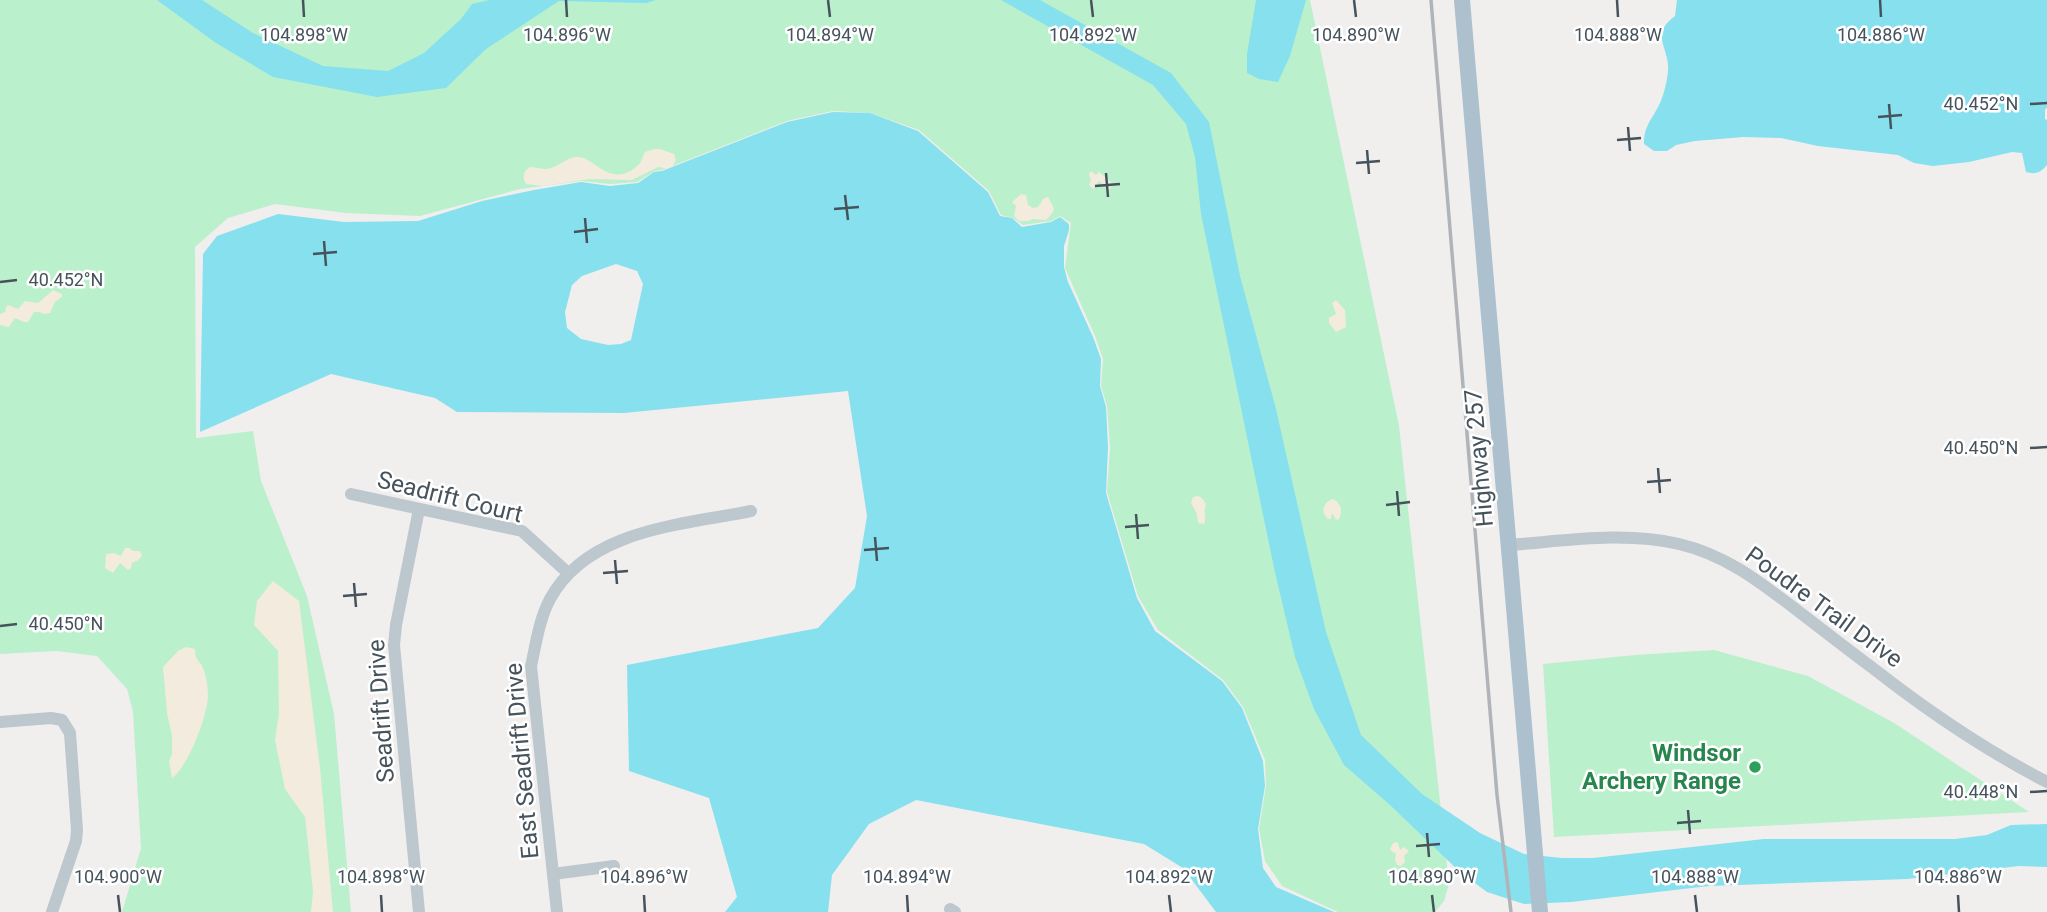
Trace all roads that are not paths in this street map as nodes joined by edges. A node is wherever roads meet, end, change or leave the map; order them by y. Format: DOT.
graph roads {
  1 [pos="1462,0"];
  2 [pos="351,495"];
  3 [pos="419,509"];
  4 [pos="751,511"];
  5 [pos="1509,545"];
  6 [pos="568,573"];
  7 [pos="0,722"];
  8 [pos="2047,782"];
  9 [pos="614,866"];
  10 [pos="553,874"];
  11 [pos="52,912"];
  12 [pos="419,912"];
  13 [pos="557,912"];
  14 [pos="1540,912"];
  1 -- 5 [label="main road, Highway 257"];
  2 -- 3 [label="street, Seadrift Court"];
  3 -- 6 [label="street, Seadrift Court"];
  3 -- 12 [label="street, Seadrift Drive"];
  4 -- 6 [label="street"];
  5 -- 8 [label="street, Poudre Trail Drive"];
  5 -- 14 [label="main road, Highway 257"];
  6 -- 10 [label="street, East Seadrift Drive"];
  7 -- 11 [label="street"];
  9 -- 10 [label="street"];
  10 -- 13 [label="street, East Seadrift Drive"];
}
